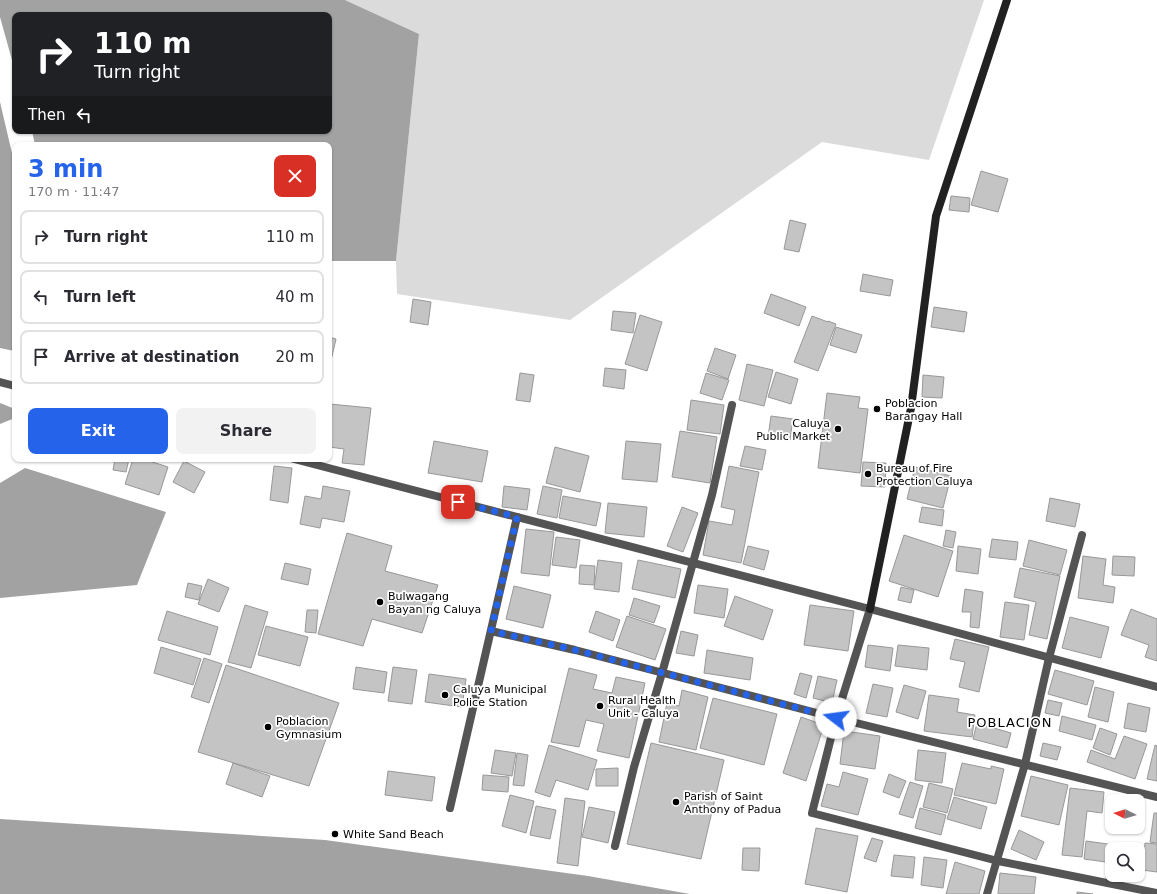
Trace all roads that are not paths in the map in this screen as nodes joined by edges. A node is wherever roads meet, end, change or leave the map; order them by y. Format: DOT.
graph roads {
  1 [pos="1006,0"];
  2 [pos="0,382"];
  3 [pos="12,385"];
  4 [pos="732,405"];
  5 [pos="306,462"];
  6 [pos="517,517"];
  7 [pos="1082,535"];
  8 [pos="692,563"];
  9 [pos="870,609"];
  10 [pos="491,631"];
  11 [pos="1048,658"];
  12 [pos="662,672"];
  13 [pos="1157,687"];
  14 [pos="836,718"];
  15 [pos="1025,764"];
  16 [pos="1157,797"];
  17 [pos="450,808"];
  18 [pos="615,846"];
  19 [pos="998,861"];
  20 [pos="1157,893"];
  21 [pos="988,894"];
  1 -- 9 [label="main road"];
  2 -- 3 [label="street"];
  4 -- 8 [label="street"];
  5 -- 6 [label="street"];
  6 -- 8 [label="street"];
  6 -- 10 [label="street"];
  7 -- 11 [label="street"];
  8 -- 9 [label="street"];
  8 -- 12 [label="street"];
  9 -- 11 [label="street"];
  9 -- 14 [label="street"];
  10 -- 12 [label="street"];
  10 -- 17 [label="street"];
  11 -- 13 [label="street"];
  11 -- 15 [label="street"];
  12 -- 14 [label="street"];
  12 -- 18 [label="street"];
  14 -- 15 [label="street"];
  14 -- 19 [label="street"];
  15 -- 16 [label="street"];
  15 -- 19 [label="street"];
  19 -- 20 [label="street"];
  19 -- 21 [label="street"];
}
